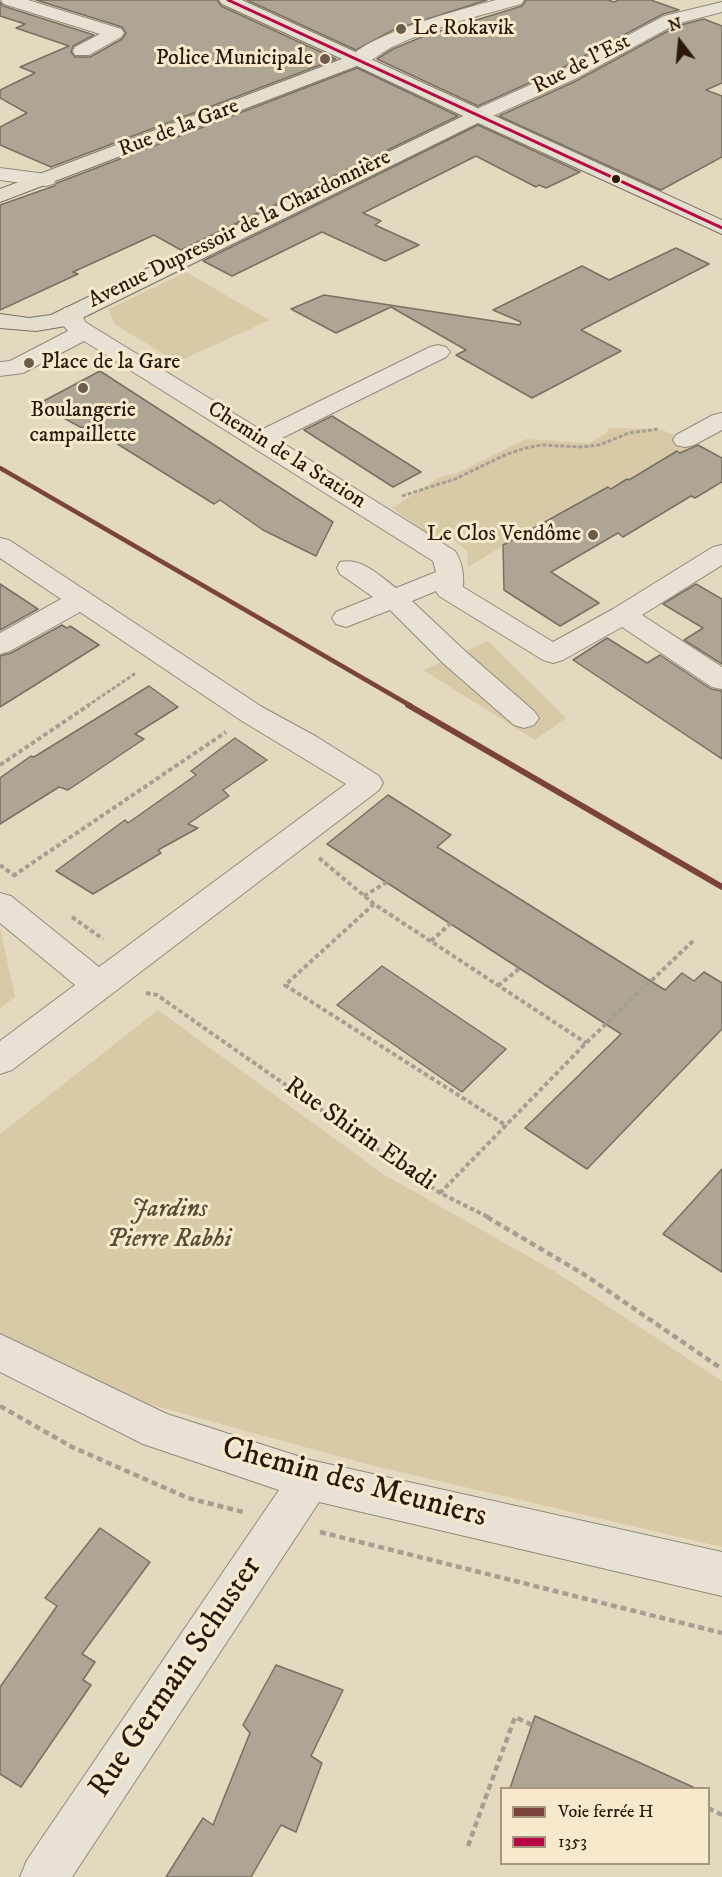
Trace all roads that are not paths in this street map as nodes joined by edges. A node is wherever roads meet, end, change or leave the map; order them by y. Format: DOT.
graph roads {
  1 [pos="10,0"];
  2 [pos="228,0"];
  3 [pos="514,0"];
  4 [pos="722,7"];
  5 [pos="82,51"];
  6 [pos="357,60"];
  7 [pos="477,116"];
  8 [pos="0,174"];
  9 [pos="46,180"];
  10 [pos="0,196"];
  11 [pos="722,228"];
  12 [pos="0,321"];
  13 [pos="78,323"];
  14 [pos="438,352"];
  15 [pos="0,369"];
  16 [pos="722,420"];
  17 [pos="689,438"];
  18 [pos="259,440"];
  19 [pos="0,546"];
  20 [pos="722,552"];
  21 [pos="451,561"];
  22 [pos="350,568"];
  23 [pos="394,599"];
  24 [pos="81,600"];
  25 [pos="623,615"];
  26 [pos="346,618"];
  27 [pos="0,645"];
  28 [pos="722,680"];
  29 [pos="524,718"];
  30 [pos="4,893"];
  31 [pos="98,986"];
  32 [pos="0,1060"];
  33 [pos="0,1352"];
  34 [pos="310,1479"];
  35 [pos="722,1574"];
  36 [pos="44,1877"];
  1 -- 5 [label="street"];
  2 -- 6 [label="main road"];
  3 -- 6 [label="street"];
  4 -- 7 [label="street, Rue de l'Est"];
  6 -- 7 [label="main road"];
  6 -- 9 [label="main road, Rue de la Gare"];
  7 -- 11 [label="main road"];
  7 -- 13 [label="main road, Avenue Dupressoir de la Chardonnière"];
  8 -- 9 [label="street"];
  9 -- 10 [label="main road, Rue de la Gare"];
  12 -- 13 [label="main road, Avenue Dupressoir de la Chardonnière"];
  13 -- 15 [label="street"];
  13 -- 18 [label="street, Chemin de la Station"];
  14 -- 18 [label="street"];
  16 -- 17 [label="street"];
  18 -- 21 [label="street, Chemin de la Station"];
  19 -- 24 [label="street"];
  20 -- 25 [label="street"];
  21 -- 23 [label="street"];
  21 -- 25 [label="street"];
  22 -- 23 [label="street"];
  23 -- 26 [label="street"];
  23 -- 29 [label="street"];
  24 -- 27 [label="street"];
  24 -- 31 [label="street"];
  25 -- 28 [label="street"];
  30 -- 31 [label="street"];
  31 -- 32 [label="street"];
  33 -- 34 [label="street, Chemin des Meuniers"];
  34 -- 35 [label="street, Chemin des Meuniers"];
  34 -- 36 [label="street, Rue Germain Schuster"];
}
